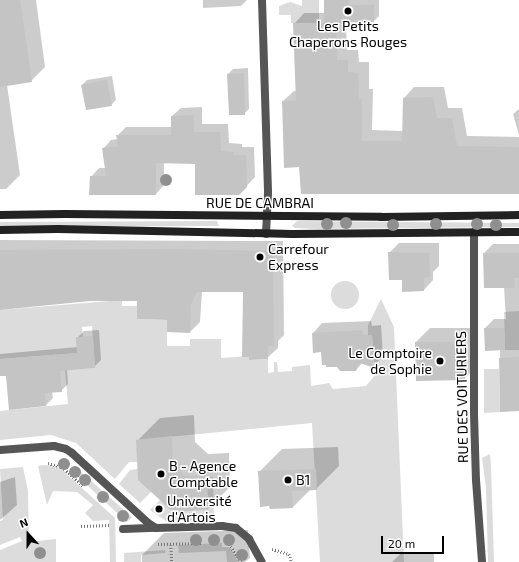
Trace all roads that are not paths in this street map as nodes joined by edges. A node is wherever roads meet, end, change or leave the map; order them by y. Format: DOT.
graph roads {
  1 [pos="262,0"];
  2 [pos="0,215"];
  3 [pos="519,215"];
  4 [pos="267,217"];
  5 [pos="0,230"];
  6 [pos="474,232"];
  7 [pos="519,232"];
  8 [pos="266,234"];
  9 [pos="0,450"];
  10 [pos="156,528"];
  11 [pos="123,529"];
  12 [pos="262,562"];
  13 [pos="482,562"];
  1 -- 4 [label="street"];
  2 -- 4 [label="main road, RUE DE CAMBRAI"];
  3 -- 4 [label="main road, RUE DE CAMBRAI"];
  4 -- 8 [label="street"];
  5 -- 8 [label="main road, RUE DE CAMBRAI"];
  6 -- 7 [label="main road, RUE DE CAMBRAI"];
  6 -- 8 [label="main road, RUE DE CAMBRAI"];
  6 -- 13 [label="street, RUE DES VOITURIERS"];
  9 -- 10 [label="street"];
  10 -- 11 [label="street"];
  10 -- 12 [label="street"];
}
